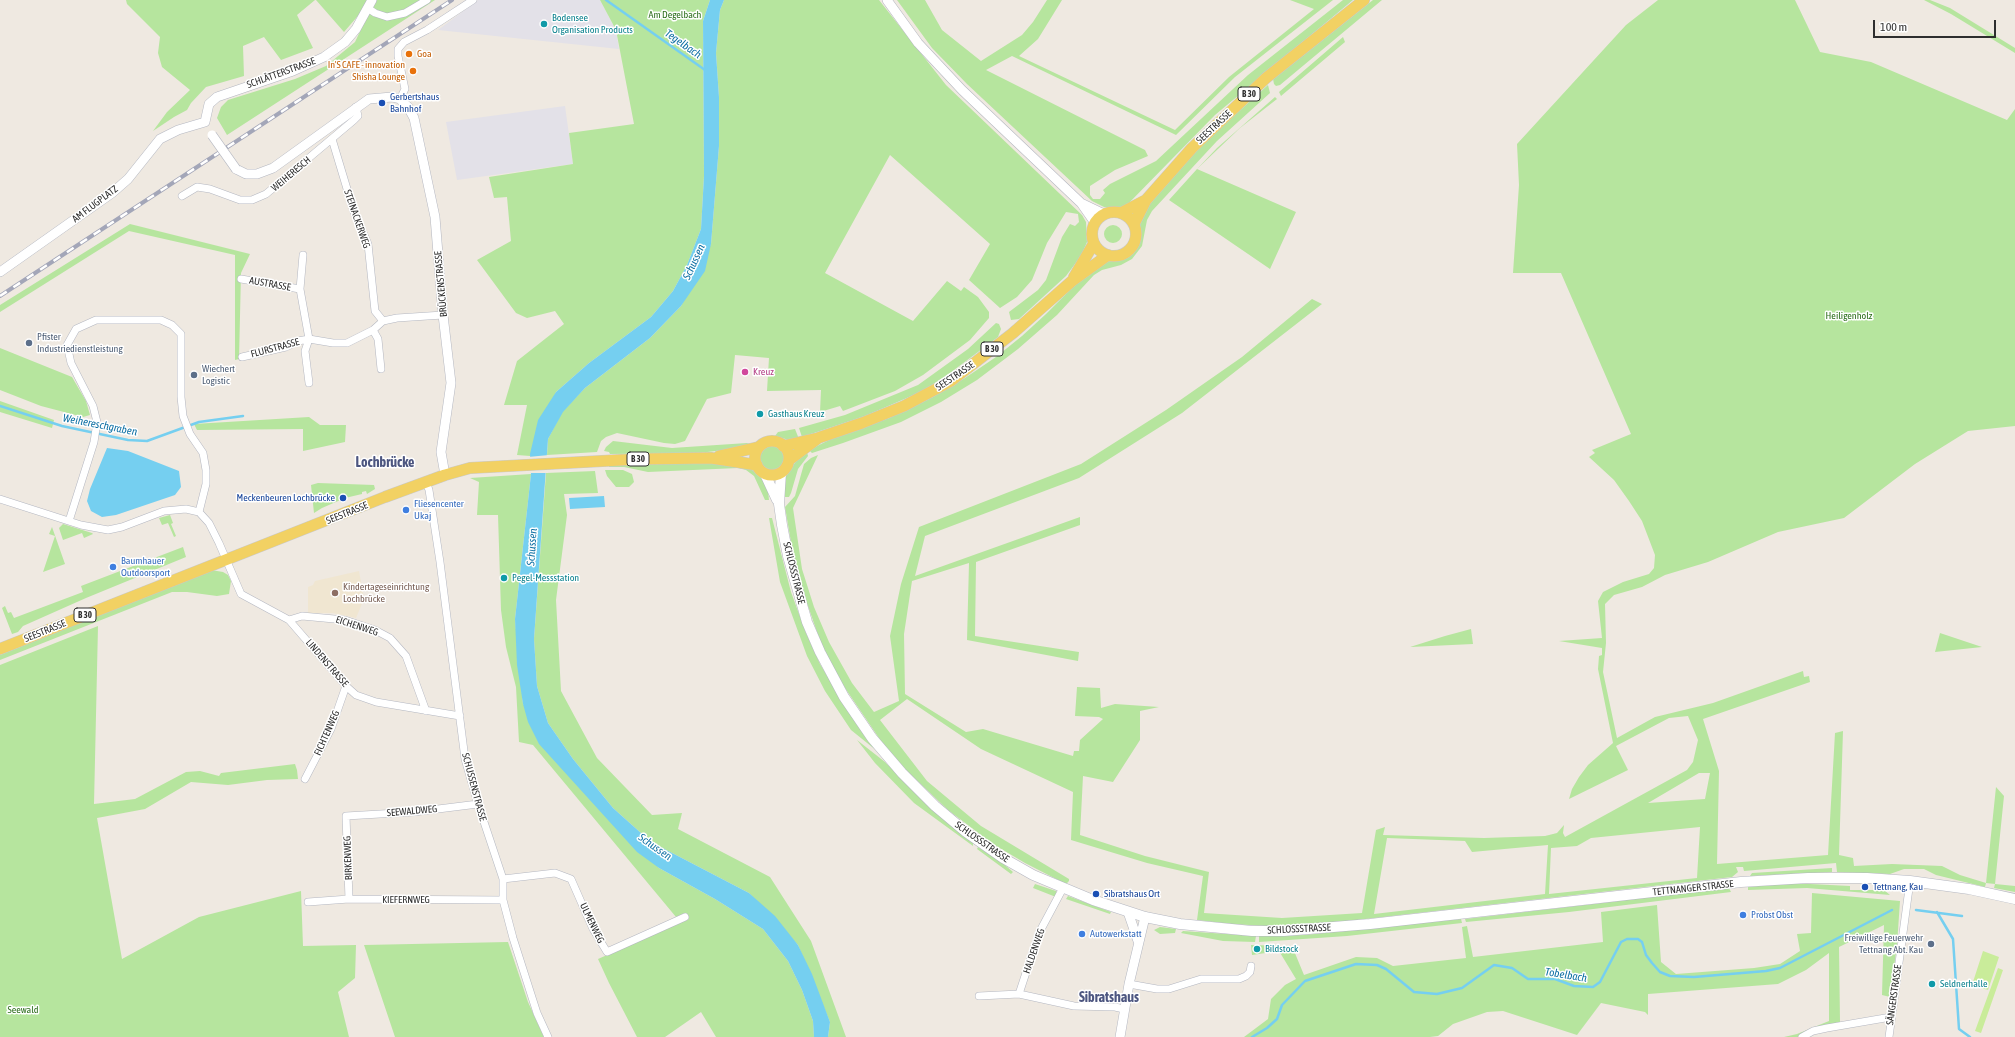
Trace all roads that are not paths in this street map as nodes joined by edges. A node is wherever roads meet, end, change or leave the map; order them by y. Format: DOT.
graph roads {
  1 [pos="427,0"];
  2 [pos="473,0"];
  3 [pos="887,0"];
  4 [pos="1364,0"];
  5 [pos="370,4"];
  6 [pos="400,99"];
  7 [pos="356,107"];
  8 [pos="205,122"];
  9 [pos="332,139"];
  10 [pos="182,196"];
  11 [pos="1146,200"];
  12 [pos="1082,203"];
  13 [pos="1121,213"];
  14 [pos="1104,214"];
  15 [pos="1095,223"];
  16 [pos="1134,224"];
  17 [pos="1094,243"];
  18 [pos="303,255"];
  19 [pos="1108,255"];
  20 [pos="0,272"];
  21 [pos="241,279"];
  22 [pos="1072,281"];
  23 [pos="300,290"];
  24 [pos="443,315"];
  25 [pos="383,321"];
  26 [pos="373,330"];
  27 [pos="309,339"];
  28 [pos="242,356"];
  29 [pos="381,369"];
  30 [pos="309,383"];
  31 [pos="818,438"];
  32 [pos="783,446"];
  33 [pos="759,447"];
  34 [pos="711,458"];
  35 [pos="789,460"];
  36 [pos="756,465"];
  37 [pos="781,473"];
  38 [pos="445,474"];
  39 [pos="765,474"];
  40 [pos="426,482"];
  41 [pos="0,499"];
  42 [pos="779,504"];
  43 [pos="199,512"];
  44 [pos="69,521"];
  45 [pos="226,560"];
  46 [pos="288,620"];
  47 [pos="0,649"];
  48 [pos="346,686"];
  49 [pos="426,711"];
  50 [pos="460,716"];
  51 [pos="304,779"];
  52 [pos="478,804"];
  53 [pos="346,816"];
  54 [pos="503,879"];
  55 [pos="1910,881"];
  56 [pos="1063,888"];
  57 [pos="2015,899"];
  58 [pos="349,900"];
  59 [pos="503,900"];
  60 [pos="308,902"];
  61 [pos="1128,912"];
  62 [pos="685,917"];
  63 [pos="1145,917"];
  64 [pos="1370,924"];
  65 [pos="1139,943"];
  66 [pos="1251,966"];
  67 [pos="1129,984"];
  68 [pos="1019,994"];
  69 [pos="979,996"];
  70 [pos="1124,1009"];
  71 [pos="1891,1018"];
  72 [pos="548,1037"];
  73 [pos="1120,1037"];
  74 [pos="1802,1037"];
  75 [pos="1888,1037"];
  1 -- 5 [label="street"];
  2 -- 6 [label="street"];
  3 -- 12 [label="street"];
  4 -- 11 [label="main road, SEESTRASSE / B 30"];
  5 -- 8 [label="street, SCHLÄTTERSTRASSE"];
  6 -- 7 [label="street"];
  6 -- 24 [label="street, BRÜCKENSTRASSE"];
  7 -- 8 [label="street, bridge"];
  7 -- 9 [label="street, WEIHERESCH"];
  8 -- 20 [label="street, AM FLUGPLATZ"];
  9 -- 10 [label="street, WEIHERESCH"];
  9 -- 25 [label="street, STEINACKERWEG"];
  11 -- 13 [label="main road, SEESTRASSE / B 30"];
  11 -- 16 [label="main road, SEESTRASSE / B 30"];
  12 -- 14 [label="street"];
  12 -- 15 [label="street"];
  13 -- 14 [label="main road, SEESTRASSE"];
  13 -- 16 [label="main road"];
  14 -- 15 [label="main road"];
  15 -- 17 [label="main road, SEESTRASSE"];
  16 -- 19 [label="main road, SEESTRASSE"];
  17 -- 19 [label="main road"];
  17 -- 22 [label="main road, SEESTRASSE / B 30"];
  18 -- 23 [label="street"];
  19 -- 22 [label="main road, SEESTRASSE / B 30"];
  21 -- 23 [label="street, AUSTRASSE"];
  22 -- 31 [label="main road, SEESTRASSE / B 30"];
  23 -- 27 [label="street"];
  24 -- 25 [label="street"];
  24 -- 38 [label="street, BRÜCKENSTRASSE"];
  25 -- 26 [label="street"];
  26 -- 27 [label="street"];
  26 -- 29 [label="street"];
  27 -- 28 [label="street, FLURSTRASSE"];
  27 -- 30 [label="street"];
  31 -- 32 [label="main road, SEESTRASSE / B 30"];
  31 -- 35 [label="main road, SEESTRASSE / B 30"];
  32 -- 33 [label="main road"];
  32 -- 35 [label="main road"];
  33 -- 34 [label="main road, SEESTRASSE / B 30"];
  33 -- 36 [label="main road"];
  34 -- 36 [label="main road, SEESTRASSE / B 30"];
  34 -- 38 [label="main road, SEESTRASSE / B 30"];
  35 -- 37 [label="main road"];
  36 -- 39 [label="main road"];
  37 -- 39 [label="main road"];
  37 -- 42 [label="main road, SCHLOSSSTRASSE"];
  38 -- 40 [label="main road, SEESTRASSE / B 30"];
  39 -- 42 [label="main road, SCHLOSSSTRASSE"];
  40 -- 45 [label="main road, SEESTRASSE / B 30"];
  40 -- 50 [label="street, SCHUSSENSTRASSE"];
  41 -- 44 [label="street"];
  42 -- 56 [label="main road, SCHLOSSSTRASSE"];
  43 -- 44 [label="street"];
  43 -- 44 [label="street"];
  43 -- 45 [label="street, LINDENSTRASSE"];
  45 -- 46 [label="street, LINDENSTRASSE"];
  45 -- 47 [label="main road, SEESTRASSE / B 30"];
  46 -- 48 [label="street, LINDENSTRASSE"];
  46 -- 49 [label="street, EICHENWEG"];
  48 -- 49 [label="street, LINDENSTRASSE"];
  48 -- 51 [label="street, FICHTENWEG"];
  49 -- 50 [label="street, LINDENSTRASSE"];
  50 -- 52 [label="street, SCHUSSENSTRASSE"];
  52 -- 53 [label="street, SEEWALDWEG"];
  52 -- 54 [label="street, SCHUSSENSTRASSE"];
  53 -- 58 [label="street, BIRKENWEG"];
  54 -- 59 [label="street, SCHUSSENSTRASSE"];
  54 -- 62 [label="street, ULMENWEG"];
  55 -- 57 [label="main road, TETTNANGER STRASSE"];
  55 -- 64 [label="main road, TETTNANGER STRASSE"];
  55 -- 71 [label="street, SÄNGERSTRASSE"];
  56 -- 61 [label="main road, SCHLOSSSTRASSE"];
  56 -- 68 [label="street, HALDENWEG"];
  58 -- 59 [label="street, KIEFERNWEG"];
  58 -- 60 [label="street, KIEFERNWEG"];
  59 -- 72 [label="street, SCHUSSENSTRASSE"];
  61 -- 63 [label="main road, SCHLOSSSTRASSE"];
  61 -- 65 [label="street"];
  63 -- 64 [label="main road, SCHLOSSSTRASSE"];
  63 -- 65 [label="street"];
  65 -- 67 [label="street"];
  66 -- 67 [label="street"];
  67 -- 70 [label="street"];
  68 -- 69 [label="street"];
  68 -- 70 [label="street"];
  70 -- 73 [label="street"];
  71 -- 74 [label="street"];
  71 -- 75 [label="street, SÄNGERSTRASSE"];
}
